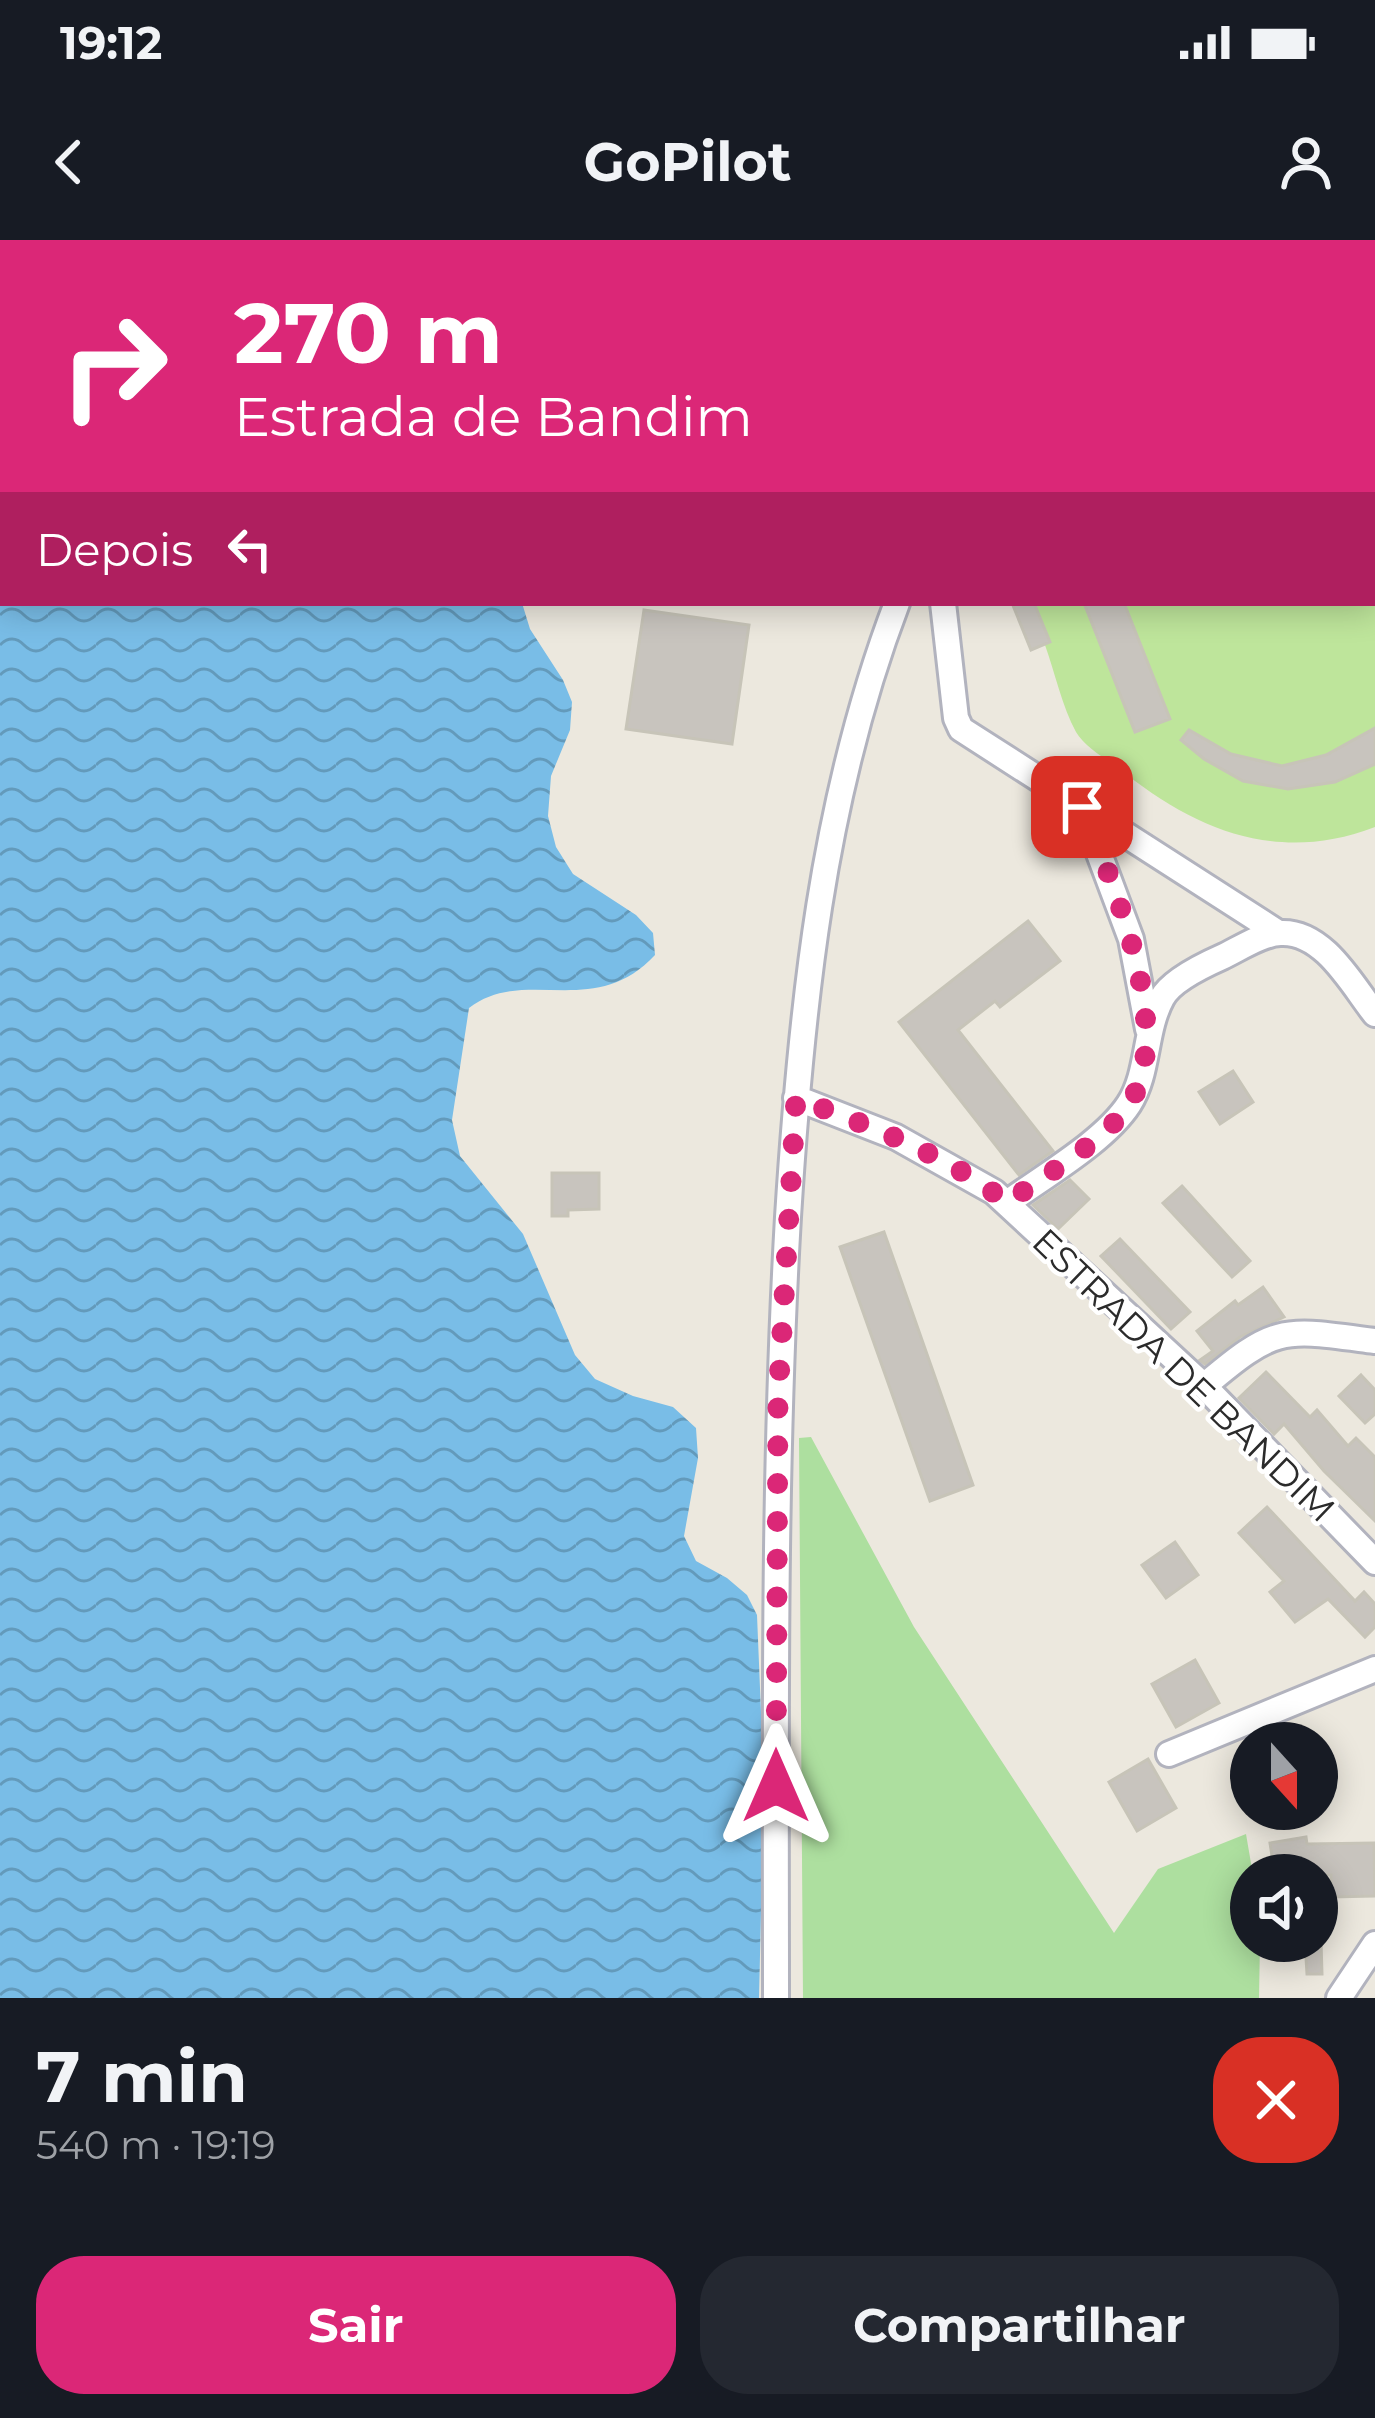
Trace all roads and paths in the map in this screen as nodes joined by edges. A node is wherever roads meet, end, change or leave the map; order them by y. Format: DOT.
graph roads {
  1 [pos="896,606"];
  2 [pos="943,606"];
  3 [pos="1082,807"];
  4 [pos="1277,932"];
  5 [pos="1375,1014"];
  6 [pos="1148,1028"];
  7 [pos="796,1098"];
  8 [pos="1007,1203"];
  9 [pos="1375,1341"];
  10 [pos="1204,1386"];
  11 [pos="1375,1562"];
  12 [pos="1375,1669"];
  13 [pos="1169,1754"];
  14 [pos="1375,1944"];
  15 [pos="776,1998"];
  16 [pos="1339,1998"];
  1 -- 7 [label="street"];
  2 -- 3 [label="street"];
  3 -- 4 [label="street"];
  3 -- 6 [label="street"];
  4 -- 5 [label="street"];
  4 -- 6 [label="street"];
  6 -- 8 [label="street"];
  7 -- 8 [label="street, ESTRADA DE BANDIM"];
  7 -- 15 [label="street"];
  8 -- 10 [label="street, ESTRADA DE BANDIM"];
  9 -- 10 [label="street"];
  10 -- 11 [label="street, ESTRADA DE BANDIM"];
  12 -- 13 [label="street"];
  14 -- 16 [label="street"];
}
